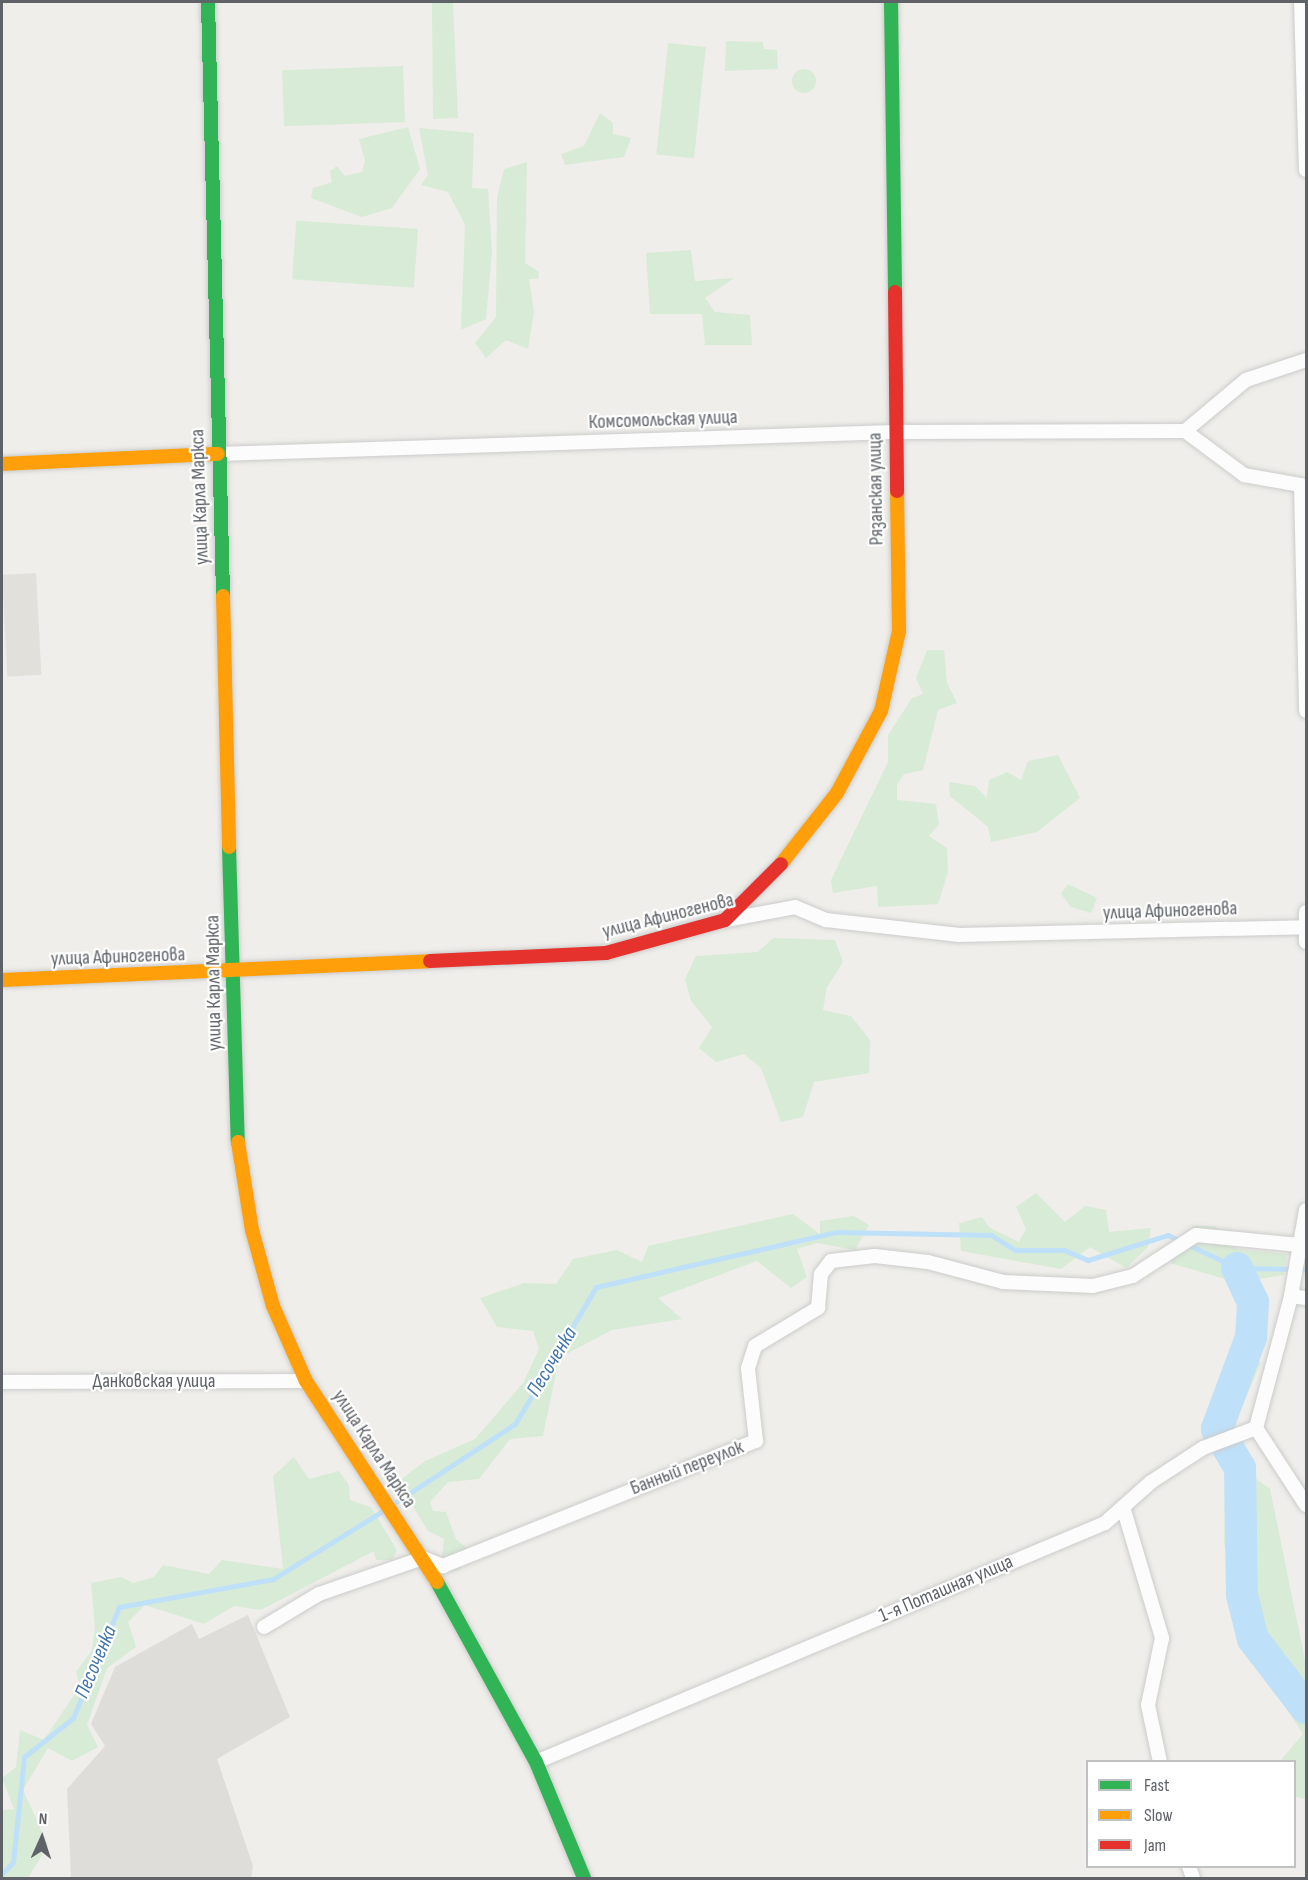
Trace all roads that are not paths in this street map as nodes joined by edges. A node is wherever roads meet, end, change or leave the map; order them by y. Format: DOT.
graph roads {
  1 [pos="208,2"];
  2 [pos="891,2"];
  3 [pos="1301,2"];
  4 [pos="1306,170"];
  5 [pos="1306,360"];
  6 [pos="1185,431"];
  7 [pos="894,432"];
  8 [pos="219,454"];
  9 [pos="2,464"];
  10 [pos="1304,482"];
  11 [pos="1306,711"];
  12 [pos="1306,912"];
  13 [pos="725,921"];
  14 [pos="1306,932"];
  15 [pos="234,974"];
  16 [pos="2,980"];
  17 [pos="1306,1209"];
  18 [pos="1300,1245"];
  19 [pos="1291,1296"];
  20 [pos="1306,1298"];
  21 [pos="306,1381"];
  22 [pos="2,1382"];
  23 [pos="1256,1428"];
  24 [pos="1306,1505"];
  25 [pos="1123,1507"];
  26 [pos="423,1558"];
  27 [pos="264,1627"];
  28 [pos="1160,1760"];
  29 [pos="536,1762"];
  30 [pos="584,1878"];
  1 -- 8 [label="main road, улица Карла Маркса"];
  2 -- 7 [label="main road, Рязанская улица"];
  3 -- 4 [label="street"];
  5 -- 6 [label="street"];
  6 -- 7 [label="street, Комсомольская улица"];
  6 -- 10 [label="street"];
  7 -- 8 [label="street, Комсомольская улица"];
  7 -- 13 [label="main road, Рязанская улица"];
  8 -- 9 [label="main road, Комсомольская улица"];
  8 -- 15 [label="main road, улица Карла Маркса"];
  10 -- 11 [label="street"];
  12 -- 14 [label="street"];
  13 -- 14 [label="street, улица Афиногенова"];
  13 -- 15 [label="main road, улица Афиногенова"];
  15 -- 16 [label="main road, улица Афиногенова"];
  15 -- 21 [label="main road, улица Карла Маркса"];
  17 -- 18 [label="street"];
  18 -- 19 [label="street"];
  18 -- 26 [label="street, Банный переулок"];
  19 -- 20 [label="street"];
  19 -- 23 [label="street"];
  21 -- 22 [label="street, Данковская улица"];
  21 -- 26 [label="main road, улица Карла Маркса"];
  23 -- 24 [label="street"];
  23 -- 25 [label="street, 1-я Поташная улица"];
  25 -- 28 [label="street"];
  25 -- 29 [label="street, 1-я Поташная улица"];
  26 -- 27 [label="street, Банный переулок"];
  26 -- 29 [label="main road, улица Карла Маркса"];
  29 -- 30 [label="main road, улица Карла Маркса"];
}
